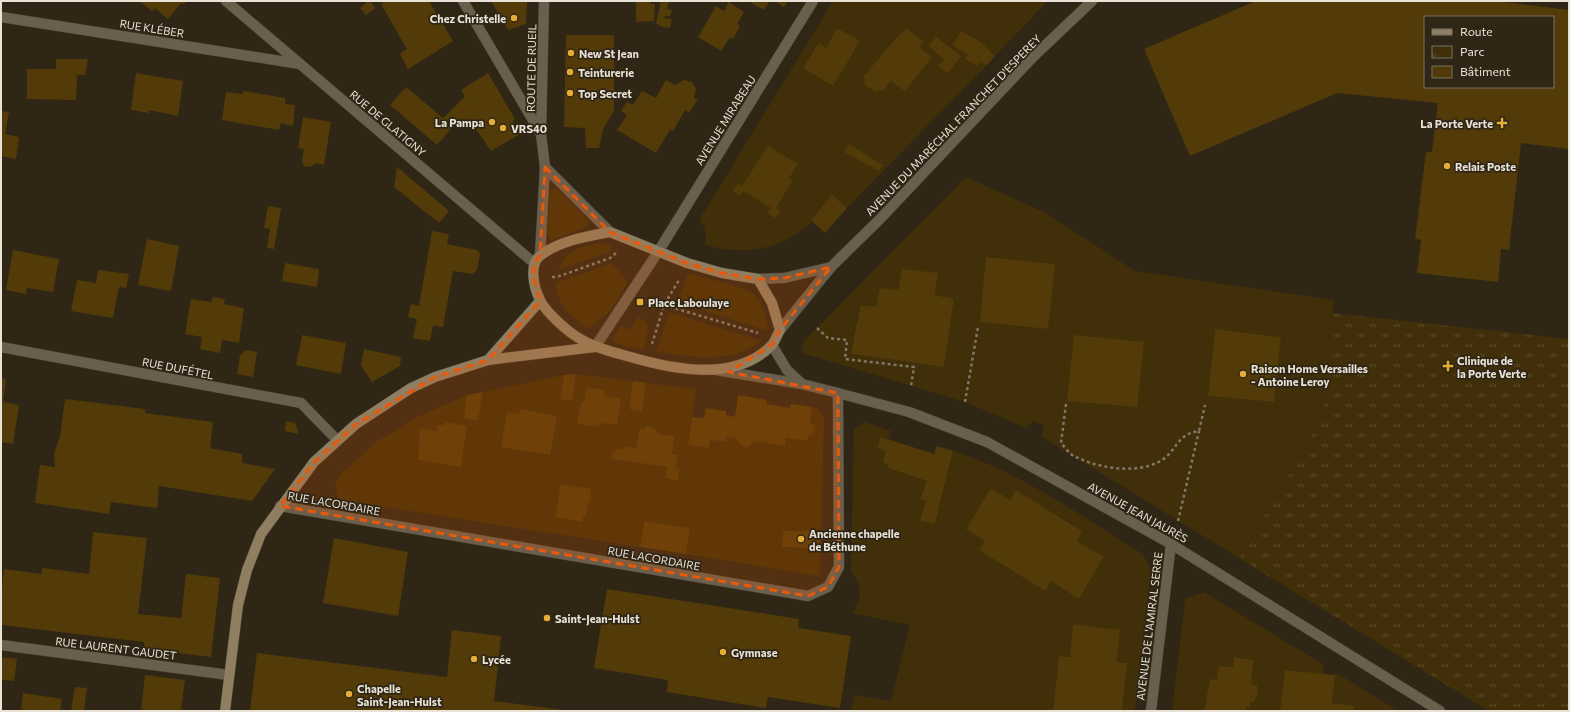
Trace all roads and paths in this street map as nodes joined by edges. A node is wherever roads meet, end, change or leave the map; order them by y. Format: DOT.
graph roads {
  1 [pos="226,1"];
  2 [pos="463,1"];
  3 [pos="544,1"];
  4 [pos="813,1"];
  5 [pos="1092,1"];
  6 [pos="1,17"];
  7 [pos="300,64"];
  8 [pos="541,134"];
  9 [pos="545,167"];
  10 [pos="610,232"];
  11 [pos="630,241"];
  12 [pos="658,252"];
  13 [pos="537,259"];
  14 [pos="687,263"];
  15 [pos="831,267"];
  16 [pos="533,277"];
  17 [pos="758,279"];
  18 [pos="540,301"];
  19 [pos="664,305"];
  20 [pos="978,327"];
  21 [pos="817,328"];
  22 [pos="776,338"];
  23 [pos="1,347"];
  24 [pos="595,347"];
  25 [pos="488,360"];
  26 [pos="648,363"];
  27 [pos="714,370"];
  28 [pos="802,384"];
  29 [pos="911,386"];
  30 [pos="838,393"];
  31 [pos="965,402"];
  32 [pos="1066,404"];
  33 [pos="1205,405"];
  34 [pos="1198,431"];
  35 [pos="337,440"];
  36 [pos="280,506"];
  37 [pos="1178,520"];
  38 [pos="1171,544"];
  39 [pos="1,645"];
  40 [pos="228,675"];
  41 [pos="225,711"];
  42 [pos="1151,711"];
  43 [pos="1440,711"];
  1 -- 7 [label="street, RUE DE GLATIGNY"];
  2 -- 8 [label="street"];
  3 -- 8 [label="street, ROUTE DE RUEIL"];
  4 -- 12 [label="street, AVENUE MIRABEAU"];
  5 -- 15 [label="street, AVENUE DU MARÉCHAL FRANCHET D'ESPEREY"];
  6 -- 7 [label="street, RUE KLÉBER"];
  7 -- 13 [label="street, RUE DE GLATIGNY"];
  8 -- 9 [label="street, ROUTE DE RUEIL"];
  9 -- 10 [label="street"];
  9 -- 13 [label="street, ROUTE DE RUEIL"];
  10 -- 11 [label="main road"];
  10 -- 13 [label="main road"];
  11 -- 12 [label="main road"];
  11 -- 16 [label="path"];
  12 -- 14 [label="main road"];
  12 -- 24 [label="street, AVENUE MIRABEAU"];
  13 -- 16 [label="main road"];
  14 -- 17 [label="main road"];
  14 -- 19 [label="path"];
  15 -- 17 [label="street"];
  15 -- 22 [label="street, AVENUE DU MARÉCHAL FRANCHET D'ESPEREY"];
  16 -- 18 [label="main road"];
  17 -- 22 [label="main road"];
  18 -- 24 [label="main road"];
  18 -- 25 [label="main road"];
  19 -- 22 [label="path"];
  19 -- 26 [label="path"];
  20 -- 31 [label="path"];
  21 -- 29 [label="path"];
  22 -- 27 [label="main road"];
  22 -- 28 [label="street, AVENUE JEAN JAURÈS"];
  23 -- 35 [label="street, RUE DUFÉTEL"];
  24 -- 25 [label="main road"];
  24 -- 26 [label="main road"];
  25 -- 35 [label="main road"];
  26 -- 27 [label="main road"];
  27 -- 28 [label="street, AVENUE JEAN JAURÈS"];
  28 -- 30 [label="street, AVENUE JEAN JAURÈS"];
  30 -- 36 [label="street, RUE LACORDAIRE"];
  30 -- 38 [label="street, AVENUE JEAN JAURÈS"];
  32 -- 34 [label="path"];
  33 -- 34 [label="path"];
  34 -- 37 [label="path"];
  35 -- 36 [label="main road"];
  36 -- 40 [label="main road"];
  38 -- 42 [label="street, AVENUE DE L'AMIRAL SERRE"];
  38 -- 43 [label="street, AVENUE JEAN JAURÈS"];
  39 -- 40 [label="street, RUE LAURENT GAUDET"];
  40 -- 41 [label="main road"];
}
